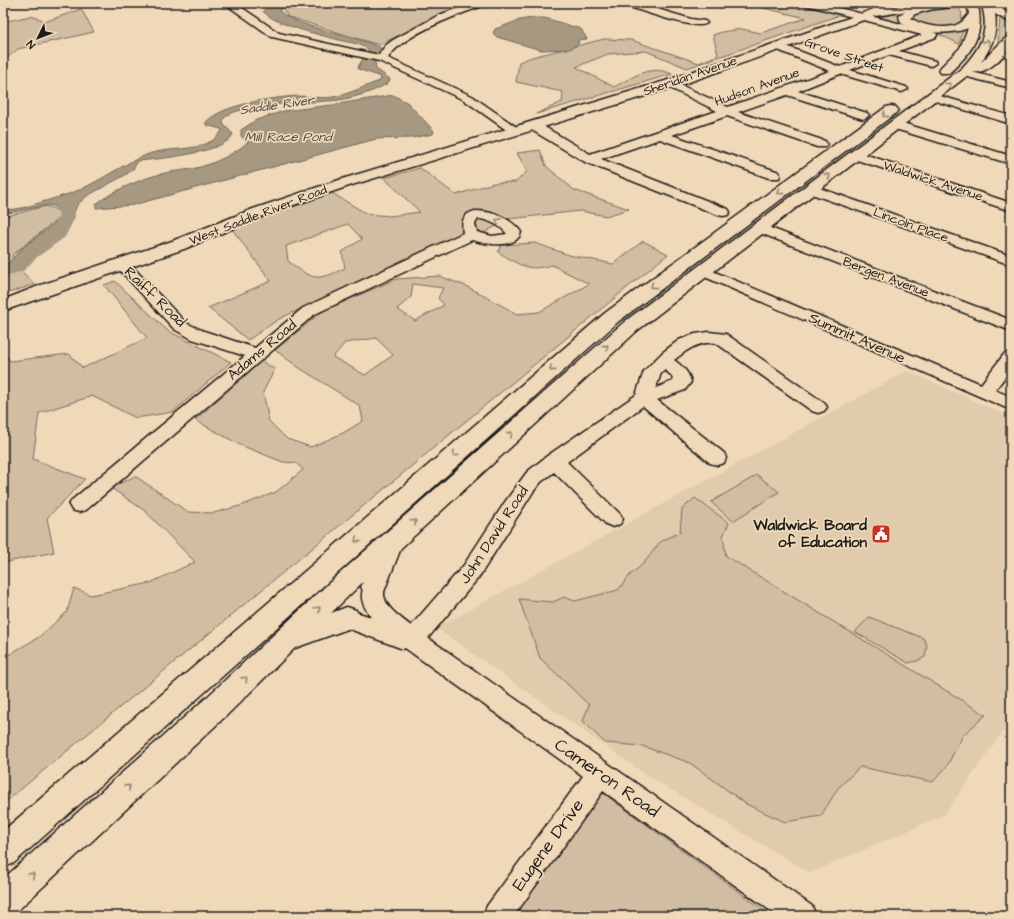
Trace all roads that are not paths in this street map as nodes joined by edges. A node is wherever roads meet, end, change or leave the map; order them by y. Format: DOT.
graph roads {
  1 [pos="229,3"];
  2 [pos="482,3"];
  3 [pos="626,3"];
  4 [pos="809,3"];
  5 [pos="891,3"];
  6 [pos="962,3"];
  7 [pos="991,4"];
  8 [pos="935,5"];
  9 [pos="973,7"];
  10 [pos="868,15"];
  11 [pos="1011,20"];
  12 [pos="702,23"];
  13 [pos="932,34"];
  14 [pos="1011,38"];
  15 [pos="777,46"];
  16 [pos="889,52"];
  17 [pos="380,59"];
  18 [pos="934,70"];
  19 [pos="841,71"];
  20 [pos="965,72"];
  21 [pos="670,84"];
  22 [pos="1011,85"];
  23 [pos="902,89"];
  24 [pos="787,91"];
  25 [pos="925,91"];
  26 [pos="728,112"];
  27 [pos="863,115"];
  28 [pos="1011,120"];
  29 [pos="896,125"];
  30 [pos="534,126"];
  31 [pos="516,131"];
  32 [pos="661,135"];
  33 [pos="821,144"];
  34 [pos="856,155"];
  35 [pos="589,159"];
  36 [pos="1011,160"];
  37 [pos="774,175"];
  38 [pos="811,189"];
  39 [pos="1011,206"];
  40 [pos="723,212"];
  41 [pos="760,228"];
  42 [pos="471,235"];
  43 [pos="1011,261"];
  44 [pos="122,264"];
  45 [pos="703,271"];
  46 [pos="3,306"];
  47 [pos="1011,326"];
  48 [pos="257,354"];
  49 [pos="1011,357"];
  50 [pos="662,361"];
  51 [pos="984,392"];
  52 [pos="644,398"];
  53 [pos="1011,404"];
  54 [pos="818,407"];
  55 [pos="717,458"];
  56 [pos="554,461"];
  57 [pos="79,505"];
  58 [pos="613,519"];
  59 [pos="390,543"];
  60 [pos="374,587"];
  61 [pos="347,618"];
  62 [pos="285,640"];
  63 [pos="412,640"];
  64 [pos="600,774"];
  65 [pos="3,852"];
  66 [pos="3,901"];
  67 [pos="497,916"];
  68 [pos="802,916"];
  1 -- 17 [label="street"];
  2 -- 17 [label="street"];
  3 -- 12 [label="street"];
  4 -- 10 [label="street"];
  5 -- 10 [label="main road"];
  6 -- 8 [label="main road, Sheridan Avenue"];
  7 -- 11 [label="main road"];
  20 -- 7 [label="main road, one-way"];
  8 -- 9 [label="main road"];
  8 -- 10 [label="main road, Sheridan Avenue"];
  9 -- 18 [label="main road"];
  10 -- 13 [label="street"];
  10 -- 15 [label="main road, Sheridan Avenue"];
  13 -- 16 [label="street, Hudson Avenue"];
  13 -- 18 [label="main road"];
  14 -- 20 [label="main road"];
  15 -- 19 [label="street, Grove Street"];
  15 -- 21 [label="main road, Sheridan Avenue"];
  16 -- 18 [label="street"];
  16 -- 19 [label="street, Hudson Avenue"];
  17 -- 31 [label="street"];
  18 -- 25 [label="main road"];
  19 -- 23 [label="street, Grove Street"];
  19 -- 24 [label="street, Hudson Avenue"];
  20 -- 22 [label="street"];
  25 -- 20 [label="main road, one-way"];
  21 -- 26 [label="street"];
  21 -- 30 [label="main road, Sheridan Avenue"];
  24 -- 26 [label="street, Hudson Avenue"];
  24 -- 27 [label="street"];
  25 -- 28 [label="street"];
  25 -- 29 [label="main road"];
  25 -- 65 [label="main road, one-way"];
  26 -- 32 [label="street, Hudson Avenue"];
  26 -- 33 [label="street"];
  29 -- 34 [label="main road"];
  29 -- 36 [label="street"];
  30 -- 31 [label="main road, Sheridan Avenue"];
  30 -- 35 [label="street"];
  31 -- 44 [label="main road, West Saddle River Road"];
  32 -- 35 [label="street, Hudson Avenue"];
  32 -- 37 [label="street"];
  38 -- 34 [label="main road, one-way"];
  34 -- 39 [label="street, Waldwick Avenue"];
  35 -- 40 [label="street"];
  38 -- 41 [label="main road"];
  38 -- 43 [label="street, Lincoln Place"];
  41 -- 45 [label="main road"];
  41 -- 47 [label="street, Bergen Avenue"];
  42 -- 48 [label="street, Adams Road"];
  44 -- 46 [label="main road, West Saddle River Road"];
  44 -- 48 [label="street, Raiff Road"];
  45 -- 51 [label="street, Summit Avenue"];
  59 -- 45 [label="main road, one-way"];
  48 -- 57 [label="street, Adams Road"];
  49 -- 51 [label="street"];
  50 -- 52 [label="street"];
  50 -- 52 [label="street, John David Road"];
  50 -- 54 [label="street"];
  51 -- 53 [label="street, Summit Avenue"];
  52 -- 55 [label="street"];
  52 -- 56 [label="street, John David Road"];
  56 -- 58 [label="street"];
  56 -- 63 [label="street, John David Road"];
  59 -- 60 [label="main road"];
  62 -- 59 [label="main road, one-way"];
  60 -- 63 [label="street, Cameron Road"];
  61 -- 62 [label="main road"];
  61 -- 63 [label="street, Cameron Road"];
  66 -- 62 [label="main road, one-way"];
  63 -- 64 [label="street, Cameron Road"];
  64 -- 67 [label="street, Eugene Drive"];
  64 -- 68 [label="street, Cameron Road"];
}
